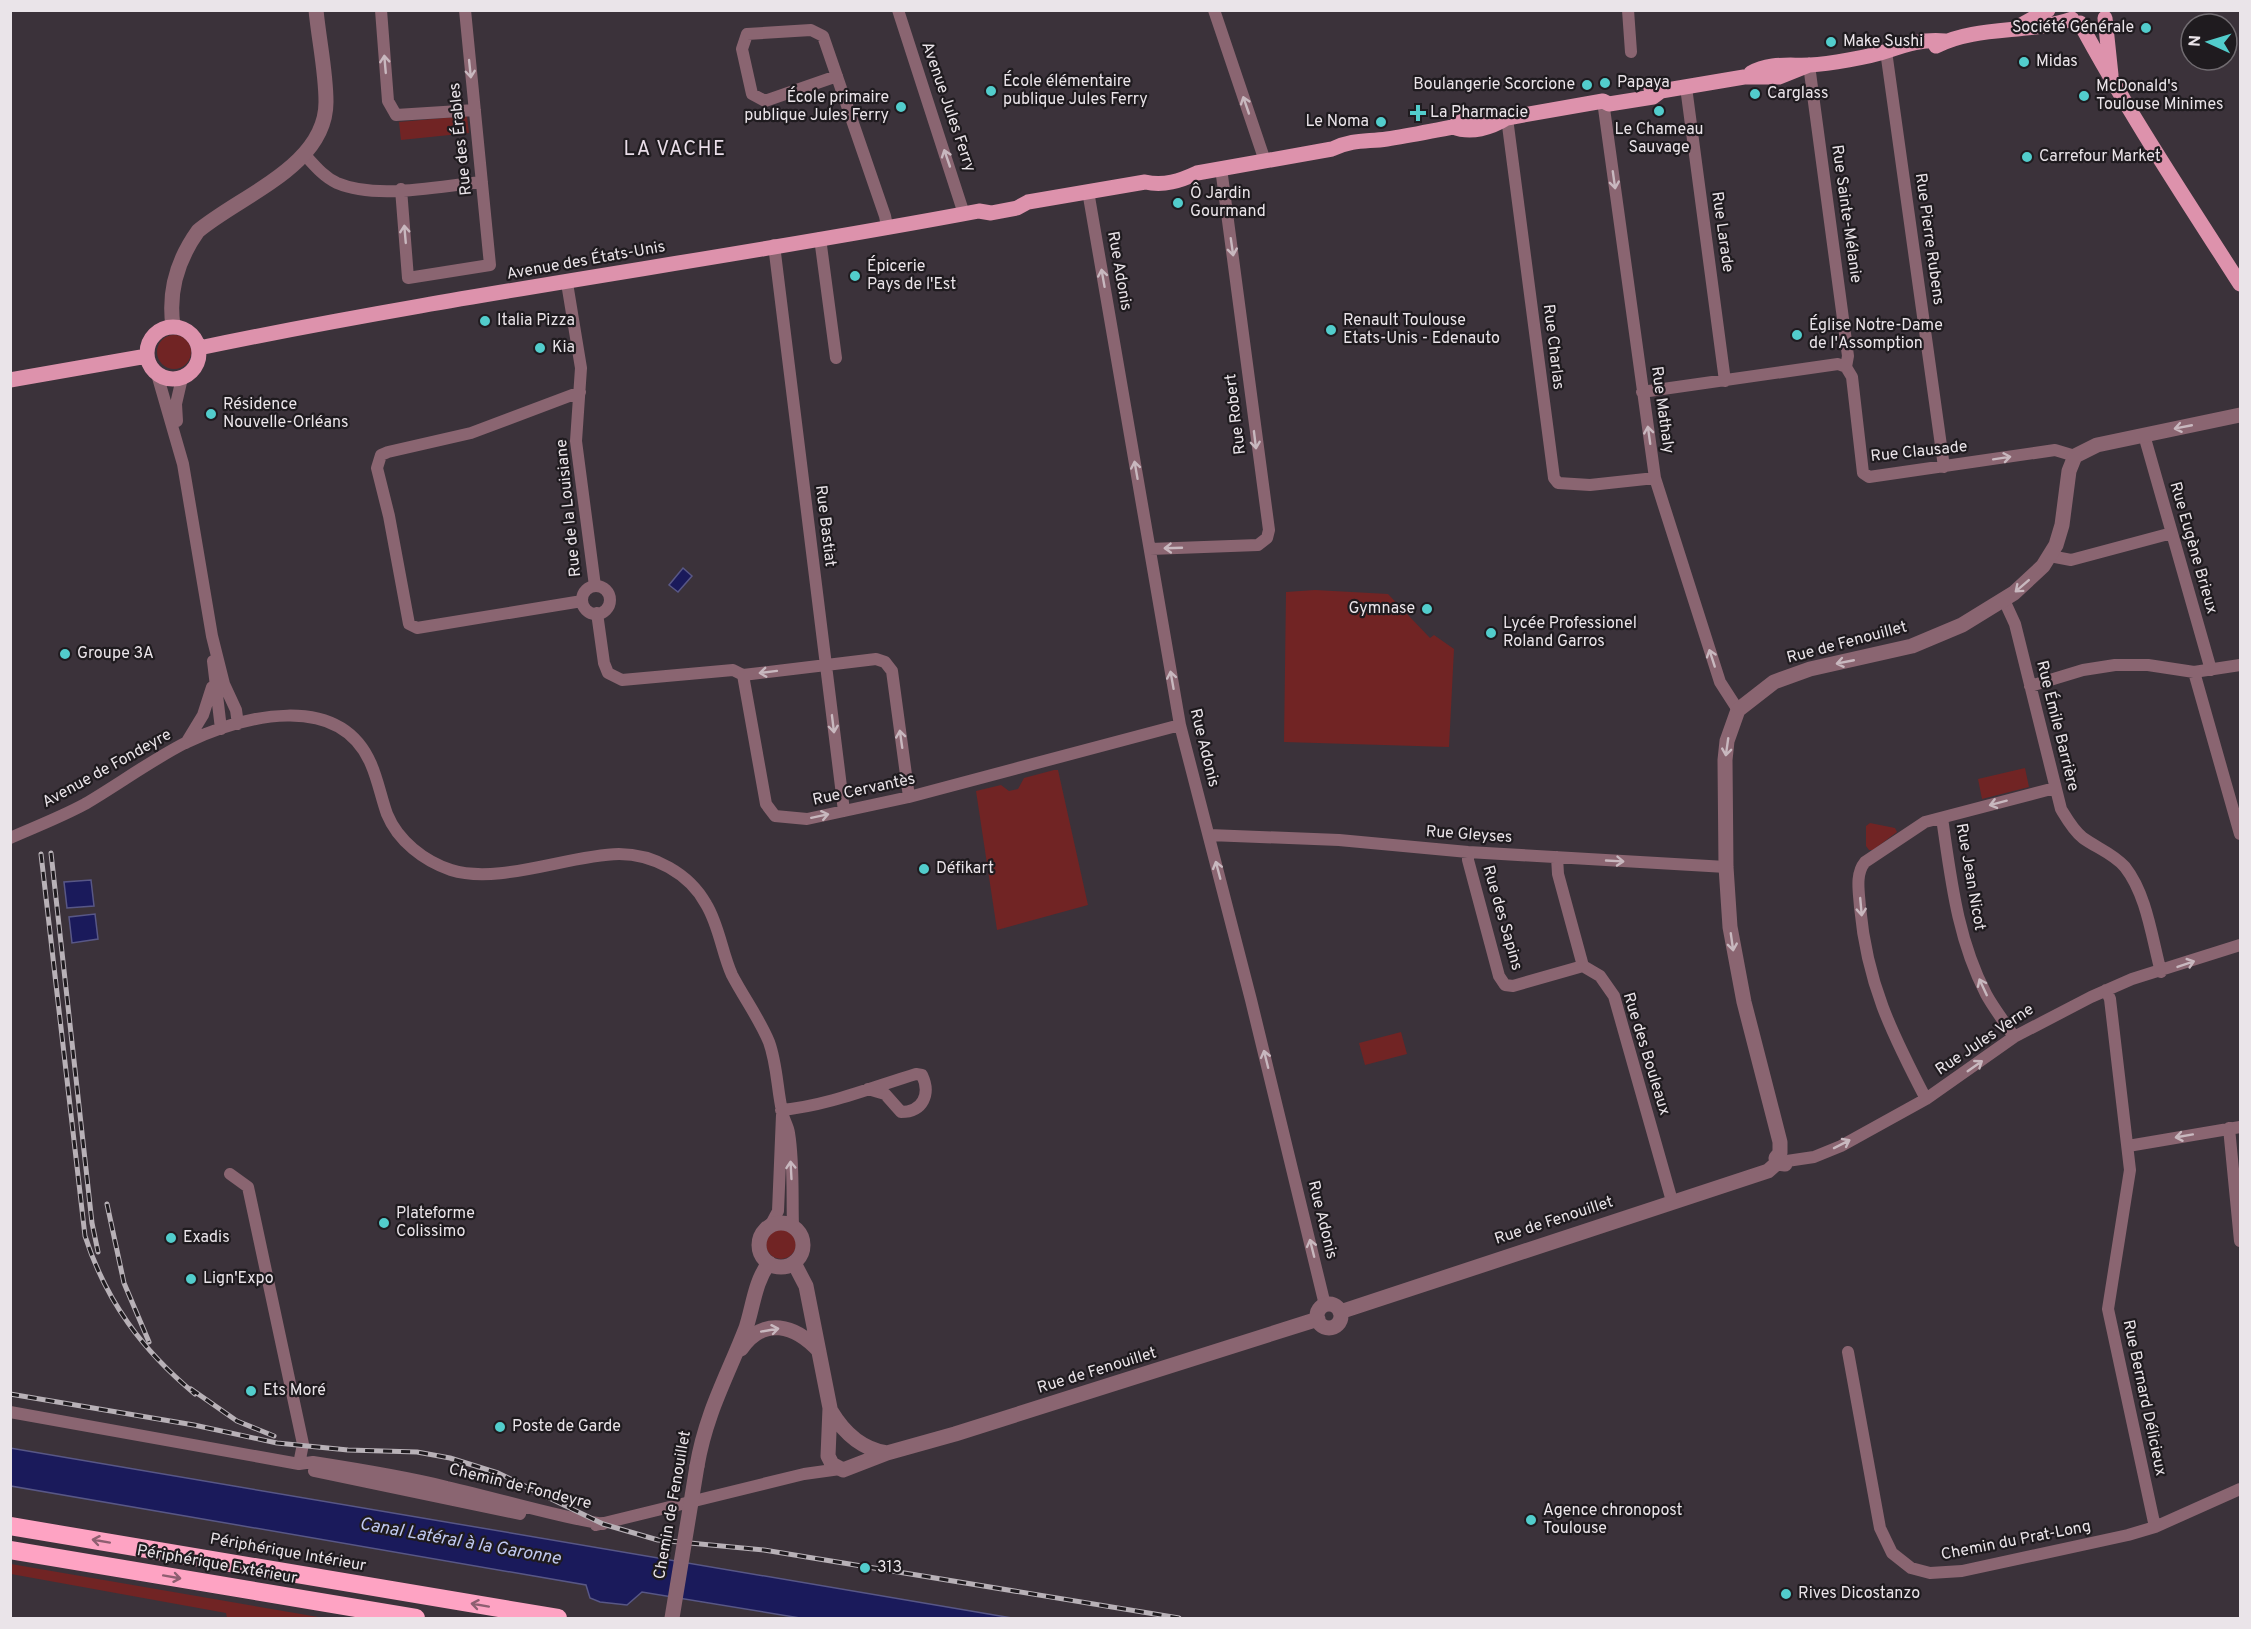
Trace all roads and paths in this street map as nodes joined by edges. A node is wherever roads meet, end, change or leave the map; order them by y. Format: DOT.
graph roads {
  1 [pos="316,10"];
  2 [pos="381,10"];
  3 [pos="465,10"];
  4 [pos="898,10"];
  5 [pos="1214,10"];
  6 [pos="1628,10"];
  7 [pos="2048,10"];
  8 [pos="2108,14"];
  9 [pos="2072,18"];
  10 [pos="2004,30"];
  11 [pos="1886,51"];
  12 [pos="1631,52"];
  13 [pos="1809,65"];
  14 [pos="2111,75"];
  15 [pos="837,76"];
  16 [pos="1686,87"];
  17 [pos="1603,102"];
  18 [pos="475,110"];
  19 [pos="1507,118"];
  20 [pos="306,155"];
  21 [pos="1265,160"];
  22 [pos="1221,168"];
  23 [pos="482,183"];
  24 [pos="401,189"];
  25 [pos="1088,191"];
  26 [pos="971,212"];
  27 [pos="887,226"];
  28 [pos="820,238"];
  29 [pos="774,245"];
  30 [pos="567,283"];
  31 [pos="2241,284"];
  32 [pos="173,326"];
  33 [pos="199,348"];
  34 [pos="147,356"];
  35 [pos="836,358"];
  36 [pos="1846,367"];
  37 [pos="158,374"];
  38 [pos="182,378"];
  39 [pos="10,380"];
  40 [pos="1725,381"];
  41 [pos="580,392"];
  42 [pos="1642,392"];
  43 [pos="2241,415"];
  44 [pos="2144,435"];
  45 [pos="179,446"];
  46 [pos="2075,456"];
  47 [pos="1944,467"];
  48 [pos="1655,478"];
  49 [pos="2172,533"];
  50 [pos="1150,549"];
  51 [pos="2050,556"];
  52 [pos="595,586"];
  53 [pos="2004,600"];
  54 [pos="582,601"];
  55 [pos="597,613"];
  56 [pos="212,636"];
  57 [pos="2241,665"];
  58 [pos="826,666"];
  59 [pos="2211,670"];
  60 [pos="2194,672"];
  61 [pos="743,675"];
  62 [pos="213,679"];
  63 [pos="2030,686"];
  64 [pos="1738,710"];
  65 [pos="238,724"];
  66 [pos="1180,725"];
  67 [pos="221,729"];
  68 [pos="186,743"];
  69 [pos="2055,788"];
  70 [pos="909,797"];
  71 [pos="844,812"];
  72 [pos="1942,818"];
  73 [pos="2241,834"];
  74 [pos="1209,835"];
  75 [pos="10,838"];
  76 [pos="1468,852"];
  77 [pos="1557,857"];
  78 [pos="1726,867"];
  79 [pos="2241,945"];
  80 [pos="1583,966"];
  81 [pos="2161,972"];
  82 [pos="2106,990"];
  83 [pos="2014,1037"];
  84 [pos="868,1089"];
  85 [pos="1926,1099"];
  86 [pos="782,1112"];
  87 [pos="2235,1128"];
  88 [pos="2128,1146"];
  89 [pos="1782,1159"];
  90 [pos="230,1174"];
  91 [pos="1672,1201"];
  92 [pos="2239,1216"];
  93 [pos="770,1226"];
  94 [pos="793,1227"];
  95 [pos="2241,1241"];
  96 [pos="770,1263"];
  97 [pos="794,1263"];
  98 [pos="1325,1305"];
  99 [pos="1340,1312"];
  100 [pos="1318,1319"];
  101 [pos="819,1351"];
  102 [pos="1848,1352"];
  103 [pos="729,1366"];
  104 [pos="830,1408"];
  105 [pos="10,1412"];
  106 [pos="854,1439"];
  107 [pos="829,1448"];
  108 [pos="887,1453"];
  109 [pos="859,1463"];
  110 [pos="299,1464"];
  111 [pos="840,1469"];
  112 [pos="804,1474"];
  113 [pos="2241,1489"];
  114 [pos="603,1524"];
  115 [pos="10,1526"];
  116 [pos="2155,1527"];
  117 [pos="10,1550"];
  118 [pos="416,1618"];
  119 [pos="558,1618"];
  120 [pos="672,1618"];
  1 -- 20 [label="street"];
  18 -- 2 [label="street, one-way"];
  3 -- 18 [label="street, Rue des Érables, one-way"];
  26 -- 4 [label="street, Avenue Jules Ferry, one-way"];
  21 -- 5 [label="street, one-way"];
  6 -- 12 [label="street"];
  7 -- 10 [label="main road, Avenue des États-Unis"];
  8 -- 9 [label="main road, Avenue des États-Unis"];
  8 -- 14 [label="main road"];
  9 -- 10 [label="main road, Avenue des États-Unis"];
  9 -- 14 [label="main road"];
  10 -- 11 [label="main road, Avenue des États-Unis"];
  11 -- 13 [label="main road, Avenue des États-Unis"];
  11 -- 47 [label="street, Rue Pierre Rubens"];
  13 -- 16 [label="main road, Avenue des États-Unis"];
  13 -- 36 [label="street, Rue Sainte-Mélanie"];
  14 -- 31 [label="main road"];
  15 -- 15 [label="street"];
  15 -- 27 [label="street"];
  16 -- 17 [label="main road, Avenue des États-Unis"];
  16 -- 40 [label="street, Rue Larade"];
  17 -- 19 [label="main road, Avenue des États-Unis"];
  17 -- 42 [label="street, Rue Mathaly, one-way"];
  18 -- 23 [label="street, Rue des Érables"];
  19 -- 21 [label="main road, Avenue des États-Unis"];
  19 -- 48 [label="street, Rue Charlas"];
  20 -- 24 [label="street"];
  20 -- 32 [label="street"];
  21 -- 22 [label="main road, Avenue des États-Unis"];
  22 -- 25 [label="main road, Avenue des États-Unis"];
  22 -- 50 [label="street, Rue Robert, one-way"];
  23 -- 24 [label="street"];
  23 -- 24 [label="street, Rue des Érables, one-way"];
  25 -- 26 [label="main road, Avenue des États-Unis"];
  50 -- 25 [label="street, Rue Adonis, one-way"];
  26 -- 27 [label="main road, Avenue des États-Unis"];
  27 -- 28 [label="main road, Avenue des États-Unis"];
  28 -- 29 [label="main road, Avenue des États-Unis"];
  28 -- 35 [label="street"];
  29 -- 30 [label="main road, Avenue des États-Unis"];
  29 -- 58 [label="street, Rue Bastiat"];
  30 -- 33 [label="main road, Avenue des États-Unis"];
  30 -- 41 [label="street, Rue de la Louisiane"];
  32 -- 33 [label="main road"];
  32 -- 34 [label="main road"];
  33 -- 38 [label="main road"];
  34 -- 37 [label="main road"];
  34 -- 39 [label="main road"];
  36 -- 40 [label="street"];
  36 -- 47 [label="street, Rue Clausade"];
  37 -- 38 [label="main road"];
  37 -- 45 [label="street, Avenue de Fondeyre"];
  38 -- 45 [label="street, Avenue de Fondeyre"];
  40 -- 42 [label="street"];
  41 -- 52 [label="street, Rue de la Louisiane"];
  41 -- 54 [label="street"];
  48 -- 42 [label="street, Rue Mathaly, one-way"];
  43 -- 44 [label="street, one-way"];
  44 -- 46 [label="street"];
  44 -- 49 [label="street, Rue Eugène Brieux"];
  45 -- 56 [label="street, Avenue de Fondeyre"];
  47 -- 46 [label="street, Rue Clausade, one-way"];
  46 -- 51 [label="street, Rue de Fenouillet"];
  64 -- 48 [label="street, Rue Mathaly, one-way"];
  49 -- 51 [label="street"];
  49 -- 59 [label="street, Rue Eugène Brieux"];
  66 -- 50 [label="street, Rue Adonis, one-way"];
  51 -- 53 [label="street, Rue de Fenouillet, one-way"];
  52 -- 54 [label="street, Rue de la Louisiane"];
  52 -- 55 [label="street, Rue de la Louisiane"];
  53 -- 63 [label="street, Rue Émile Barrière"];
  53 -- 64 [label="street, Rue de Fenouillet, one-way"];
  54 -- 55 [label="street, Rue de la Louisiane"];
  55 -- 61 [label="street"];
  56 -- 62 [label="street, Avenue de Fondeyre"];
  56 -- 65 [label="street, Avenue de Fondeyre"];
  57 -- 59 [label="street"];
  58 -- 61 [label="street, one-way"];
  70 -- 58 [label="street, one-way"];
  58 -- 71 [label="street, Rue Bastiat, one-way"];
  59 -- 60 [label="street"];
  60 -- 63 [label="street"];
  60 -- 73 [label="street"];
  61 -- 71 [label="street, Rue Cervantès, one-way"];
  62 -- 67 [label="street, Avenue de Fondeyre"];
  62 -- 68 [label="street, Avenue de Fondeyre"];
  63 -- 69 [label="street, Rue Émile Barrière"];
  64 -- 78 [label="street, one-way"];
  65 -- 67 [label="street"];
  65 -- 86 [label="street"];
  66 -- 70 [label="street, Rue Cervantès"];
  66 -- 74 [label="street, Rue Adonis"];
  67 -- 68 [label="street, Avenue de Fondeyre"];
  68 -- 75 [label="street, Avenue de Fondeyre"];
  69 -- 72 [label="street, one-way"];
  69 -- 81 [label="street, Rue Émile Barrière"];
  70 -- 71 [label="street, Rue Cervantès"];
  83 -- 72 [label="street, Rue Jean Nicot, one-way"];
  72 -- 85 [label="street, one-way"];
  74 -- 76 [label="street, Rue Gleyses"];
  98 -- 74 [label="street, Rue Adonis, one-way"];
  76 -- 77 [label="street, Rue Gleyses"];
  76 -- 80 [label="street, Rue des Sapins"];
  77 -- 78 [label="street, Rue Gleyses, one-way"];
  77 -- 80 [label="street"];
  78 -- 89 [label="street, one-way"];
  81 -- 79 [label="street, Rue Jules Verne, one-way"];
  80 -- 91 [label="street, Rue des Bouleaux"];
  81 -- 82 [label="street, Rue Jules Verne"];
  82 -- 83 [label="street, Rue Jules Verne"];
  82 -- 88 [label="street, Rue Bernard Délicieux"];
  85 -- 83 [label="street, Rue Jules Verne, one-way"];
  84 -- 84 [label="street"];
  84 -- 86 [label="street"];
  89 -- 85 [label="street, Rue Jules Verne, one-way"];
  86 -- 93 [label="street"];
  94 -- 86 [label="street, one-way"];
  87 -- 88 [label="street, one-way"];
  87 -- 92 [label="street"];
  88 -- 116 [label="street, Rue Bernard Délicieux"];
  89 -- 91 [label="street, Rue de Fenouillet"];
  90 -- 110 [label="street"];
  91 -- 99 [label="street, Rue de Fenouillet"];
  92 -- 95 [label="street"];
  93 -- 94 [label="street"];
  93 -- 96 [label="street"];
  94 -- 97 [label="street"];
  96 -- 97 [label="street"];
  96 -- 103 [label="street, Chemin de Fenouillet"];
  97 -- 101 [label="street"];
  98 -- 99 [label="street"];
  98 -- 100 [label="street"];
  99 -- 100 [label="street"];
  100 -- 108 [label="street, Rue de Fenouillet"];
  103 -- 101 [label="street, Chemin de Fenouillet, one-way"];
  101 -- 104 [label="street"];
  102 -- 116 [label="street, Chemin du Prat-Long"];
  103 -- 120 [label="street, Chemin de Fenouillet, bridge"];
  104 -- 106 [label="street"];
  104 -- 107 [label="street"];
  105 -- 110 [label="street, Chemin de Fondeyre"];
  106 -- 107 [label="street, Rue de Fenouillet"];
  106 -- 108 [label="street"];
  106 -- 109 [label="street"];
  107 -- 111 [label="street"];
  107 -- 112 [label="street, Rue de Fenouillet"];
  108 -- 109 [label="street, Rue de Fenouillet"];
  109 -- 111 [label="street, Rue de Fenouillet"];
  110 -- 114 [label="street, Chemin de Fondeyre"];
  111 -- 112 [label="street, Rue de Fenouillet"];
  112 -- 114 [label="street, Rue de Fenouillet"];
  113 -- 116 [label="street, Chemin du Prat-Long"];
  119 -- 115 [label="highway, Périphérique Intérieur, one-way"];
  117 -- 118 [label="highway, Périphérique Extérieur, one-way"];
}
